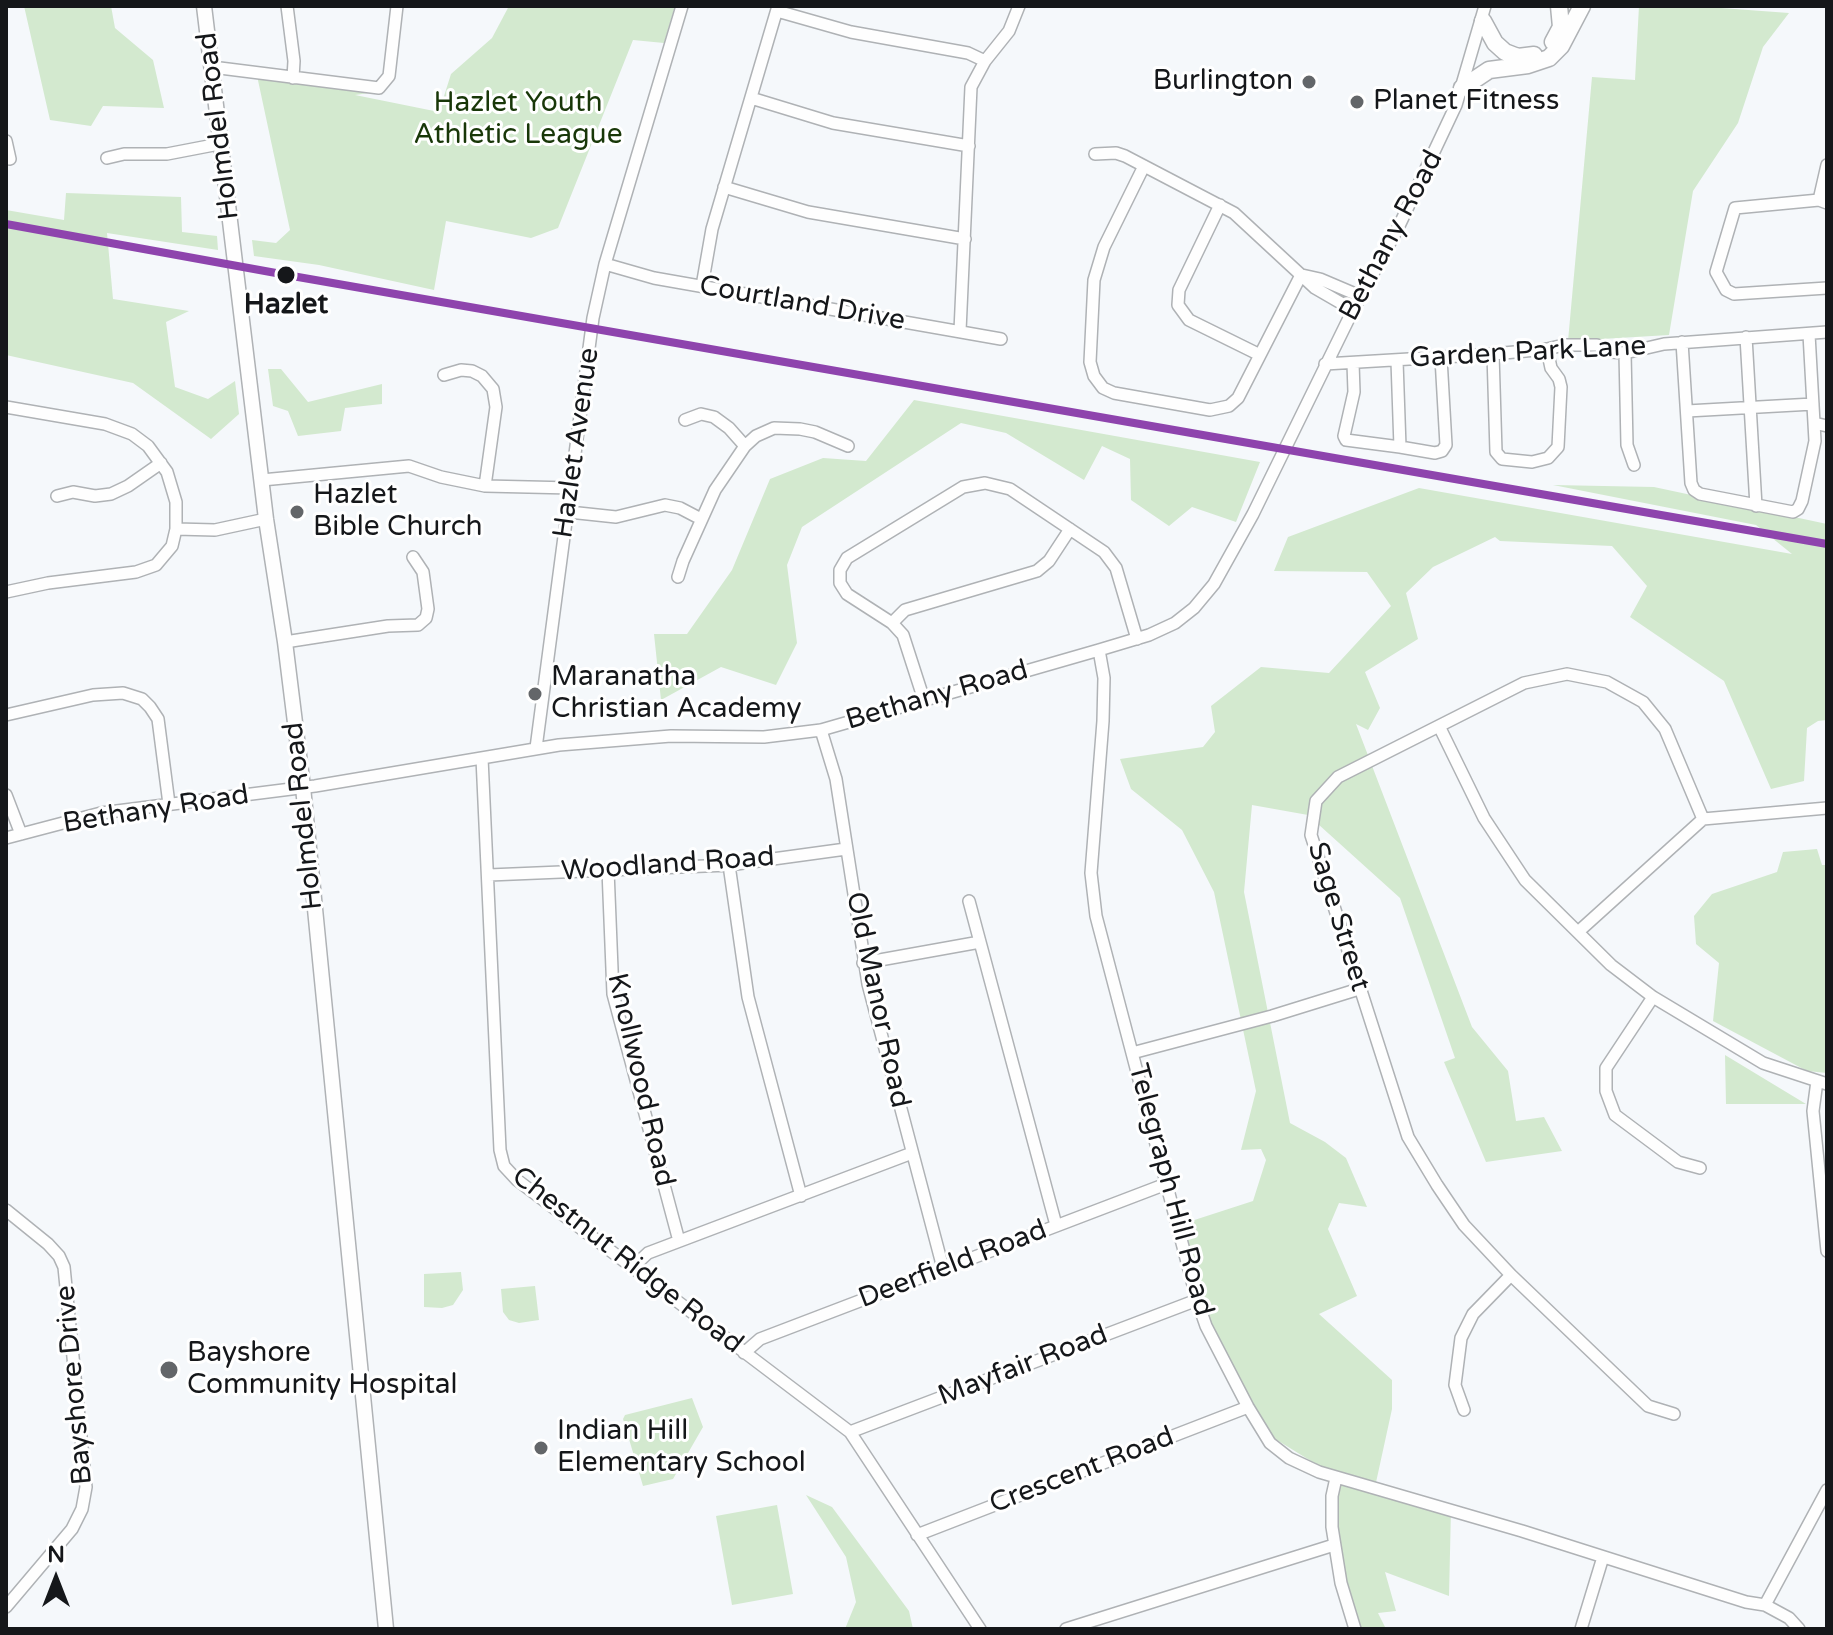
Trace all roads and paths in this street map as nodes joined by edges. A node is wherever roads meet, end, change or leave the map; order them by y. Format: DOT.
graph roads {
  1 [pos="204,6"];
  2 [pos="287,6"];
  3 [pos="397,6"];
  4 [pos="682,6"];
  5 [pos="1019,6"];
  6 [pos="1559,6"];
  7 [pos="1582,6"];
  8 [pos="778,8"];
  9 [pos="1484,14"];
  10 [pos="985,61"];
  11 [pos="212,67"];
  12 [pos="293,78"];
  13 [pos="1462,88"];
  14 [pos="751,98"];
  15 [pos="6,141"];
  16 [pos="219,144"];
  17 [pos="969,146"];
  18 [pos="1095,154"];
  19 [pos="107,158"];
  20 [pos="10,159"];
  21 [pos="1827,165"];
  22 [pos="1144,166"];
  23 [pos="724,187"];
  24 [pos="1823,201"];
  25 [pos="1220,205"];
  26 [pos="965,239"];
  27 [pos="605,264"];
  28 [pos="1301,275"];
  29 [pos="702,286"];
  30 [pos="1827,288"];
  31 [pos="1360,296"];
  32 [pos="1353,310"];
  33 [pos="960,331"];
  34 [pos="1827,332"];
  35 [pos="1809,334"];
  36 [pos="1746,337"];
  37 [pos="1001,339"];
  38 [pos="1682,342"];
  39 [pos="1547,349"];
  40 [pos="1625,353"];
  41 [pos="1493,354"];
  42 [pos="1260,355"];
  43 [pos="1441,358"];
  44 [pos="1397,361"];
  45 [pos="1353,363"];
  46 [pos="1325,364"];
  47 [pos="444,375"];
  48 [pos="1813,404"];
  49 [pos="6,407"];
  50 [pos="1750,407"];
  51 [pos="1687,411"];
  52 [pos="685,420"];
  53 [pos="1814,423"];
  54 [pos="1827,426"];
  55 [pos="745,446"];
  56 [pos="848,446"];
  57 [pos="1400,447"];
  58 [pos="161,463"];
  59 [pos="1634,465"];
  60 [pos="262,480"];
  61 [pos="485,486"];
  62 [pos="572,488"];
  63 [pos="57,496"];
  64 [pos="1756,506"];
  65 [pos="569,512"];
  66 [pos="266,519"];
  67 [pos="701,519"];
  68 [pos="176,529"];
  69 [pos="1070,529"];
  70 [pos="413,557"];
  71 [pos="678,577"];
  72 [pos="6,592"];
  73 [pos="892,623"];
  74 [pos="1137,639"];
  75 [pos="285,642"];
  76 [pos="1099,650"];
  77 [pos="924,700"];
  78 [pos="6,715"];
  79 [pos="1439,726"];
  80 [pos="821,730"];
  81 [pos="536,748"];
  82 [pos="482,758"];
  83 [pos="303,787"];
  84 [pos="6,795"];
  85 [pos="169,804"];
  86 [pos="1827,808"];
  87 [pos="1703,819"];
  88 [pos="21,834"];
  89 [pos="6,838"];
  90 [pos="846,849"];
  91 [pos="729,865"];
  92 [pos="608,870"];
  93 [pos="489,875"];
  94 [pos="969,901"];
  95 [pos="1578,932"];
  96 [pos="980,942"];
  97 [pos="863,963"];
  98 [pos="1359,989"];
  99 [pos="1653,997"];
  100 [pos="1132,1053"];
  101 [pos="1822,1083"];
  102 [pos="912,1153"];
  103 [pos="1700,1168"];
  104 [pos="1166,1184"];
  105 [pos="801,1196"];
  106 [pos="6,1210"];
  107 [pos="1056,1225"];
  108 [pos="679,1241"];
  109 [pos="1827,1251"];
  110 [pos="633,1267"];
  111 [pos="943,1268"];
  112 [pos="1511,1275"];
  113 [pos="1197,1300"];
  114 [pos="744,1353"];
  115 [pos="1248,1407"];
  116 [pos="1464,1410"];
  117 [pos="1674,1414"];
  118 [pos="850,1432"];
  119 [pos="1336,1478"];
  120 [pos="1827,1490"];
  121 [pos="917,1535"];
  122 [pos="1334,1545"];
  123 [pos="1603,1557"];
  124 [pos="1765,1605"];
  125 [pos="6,1607"];
  126 [pos="386,1629"];
  127 [pos="980,1629"];
  128 [pos="1066,1629"];
  129 [pos="1355,1629"];
  130 [pos="1581,1629"];
  131 [pos="1799,1629"];
  1 -- 11 [label="main road, Holmdel Road"];
  2 -- 12 [label="street"];
  3 -- 12 [label="street"];
  4 -- 27 [label="street, Hazlet Avenue"];
  5 -- 10 [label="street"];
  6 -- 9 [label="highway"];
  7 -- 13 [label="highway"];
  8 -- 10 [label="street"];
  8 -- 14 [label="street"];
  9 -- 13 [label="street, Bethany Road"];
  10 -- 17 [label="street"];
  11 -- 12 [label="street"];
  11 -- 16 [label="main road, Holmdel Road"];
  13 -- 31 [label="street, Bethany Road"];
  14 -- 17 [label="street"];
  14 -- 23 [label="street"];
  15 -- 20 [label="street"];
  16 -- 19 [label="street"];
  16 -- 60 [label="main road, Holmdel Road"];
  17 -- 26 [label="street"];
  18 -- 22 [label="street"];
  21 -- 24 [label="street"];
  22 -- 25 [label="street"];
  22 -- 42 [label="street"];
  23 -- 26 [label="street"];
  23 -- 29 [label="street"];
  24 -- 30 [label="street"];
  25 -- 28 [label="street"];
  25 -- 42 [label="street"];
  26 -- 33 [label="street"];
  27 -- 29 [label="street, Courtland Drive"];
  27 -- 62 [label="street, Hazlet Avenue"];
  28 -- 31 [label="street"];
  28 -- 32 [label="street"];
  28 -- 42 [label="street"];
  29 -- 33 [label="street, Courtland Drive"];
  31 -- 32 [label="street, Bethany Road"];
  32 -- 46 [label="street, Bethany Road"];
  33 -- 37 [label="street, Courtland Drive"];
  34 -- 35 [label="street, Garden Park Lane"];
  35 -- 36 [label="street, Garden Park Lane"];
  35 -- 48 [label="street"];
  36 -- 38 [label="street, Garden Park Lane"];
  36 -- 50 [label="street"];
  38 -- 40 [label="street, Garden Park Lane"];
  38 -- 51 [label="street"];
  39 -- 40 [label="street, Garden Park Lane"];
  39 -- 41 [label="street, Garden Park Lane"];
  39 -- 41 [label="street"];
  40 -- 59 [label="street"];
  41 -- 43 [label="street, Garden Park Lane"];
  43 -- 44 [label="street, Garden Park Lane"];
  43 -- 57 [label="street"];
  44 -- 45 [label="street, Garden Park Lane"];
  44 -- 57 [label="street"];
  45 -- 46 [label="street, Garden Park Lane"];
  45 -- 57 [label="street"];
  46 -- 74 [label="street, Bethany Road"];
  47 -- 61 [label="street"];
  48 -- 50 [label="street"];
  48 -- 53 [label="street"];
  49 -- 58 [label="street"];
  50 -- 51 [label="street"];
  50 -- 64 [label="street"];
  51 -- 64 [label="street"];
  52 -- 55 [label="street"];
  53 -- 54 [label="street"];
  53 -- 64 [label="street"];
  55 -- 56 [label="street"];
  55 -- 67 [label="street"];
  58 -- 63 [label="street"];
  58 -- 68 [label="street"];
  60 -- 61 [label="street"];
  60 -- 66 [label="main road, Holmdel Road"];
  61 -- 62 [label="street"];
  62 -- 65 [label="street, Hazlet Avenue"];
  65 -- 67 [label="street"];
  65 -- 81 [label="street, Hazlet Avenue"];
  66 -- 68 [label="street"];
  66 -- 75 [label="main road, Holmdel Road"];
  67 -- 71 [label="street"];
  68 -- 72 [label="street"];
  69 -- 73 [label="street"];
  69 -- 73 [label="street"];
  69 -- 74 [label="street"];
  70 -- 75 [label="street"];
  73 -- 77 [label="street"];
  74 -- 76 [label="street, Bethany Road"];
  75 -- 83 [label="main road, Holmdel Road"];
  76 -- 77 [label="street, Bethany Road"];
  76 -- 100 [label="street, Telegraph Hill Road"];
  77 -- 80 [label="street, Bethany Road"];
  78 -- 85 [label="street"];
  79 -- 87 [label="street, Sage Street"];
  79 -- 95 [label="street"];
  79 -- 98 [label="street, Sage Street"];
  80 -- 81 [label="street, Bethany Road"];
  80 -- 90 [label="street, Old Manor Road"];
  81 -- 82 [label="street, Bethany Road"];
  82 -- 83 [label="street, Bethany Road"];
  82 -- 93 [label="street, Chestnut Ridge Road"];
  83 -- 85 [label="street, Bethany Road"];
  83 -- 126 [label="main road, Holmdel Road"];
  84 -- 88 [label="street"];
  85 -- 88 [label="street, Bethany Road"];
  86 -- 87 [label="street"];
  87 -- 95 [label="street"];
  88 -- 89 [label="street, Bethany Road"];
  90 -- 91 [label="street, Woodland Road"];
  90 -- 97 [label="street, Old Manor Road"];
  91 -- 92 [label="street, Woodland Road"];
  91 -- 105 [label="street"];
  92 -- 93 [label="street, Woodland Road"];
  92 -- 108 [label="street, Knollwood Road"];
  93 -- 110 [label="street, Chestnut Ridge Road"];
  94 -- 96 [label="street"];
  95 -- 99 [label="street"];
  96 -- 97 [label="street"];
  96 -- 107 [label="street"];
  97 -- 102 [label="street, Old Manor Road"];
  98 -- 100 [label="street"];
  98 -- 112 [label="street, Sage Street"];
  99 -- 101 [label="street"];
  99 -- 103 [label="street"];
  100 -- 104 [label="street, Telegraph Hill Road"];
  101 -- 109 [label="street"];
  102 -- 105 [label="street"];
  102 -- 111 [label="street, Old Manor Road"];
  104 -- 107 [label="street, Deerfield Road"];
  104 -- 113 [label="street, Telegraph Hill Road"];
  105 -- 108 [label="street"];
  106 -- 125 [label="street, Bayshore Drive"];
  107 -- 111 [label="street, Deerfield Road"];
  108 -- 110 [label="street"];
  110 -- 114 [label="street, Chestnut Ridge Road"];
  111 -- 114 [label="street, Deerfield Road"];
  112 -- 116 [label="street"];
  112 -- 117 [label="street, Sage Street"];
  113 -- 115 [label="street, Telegraph Hill Road"];
  113 -- 118 [label="street, Mayfair Road"];
  114 -- 118 [label="street, Chestnut Ridge Road"];
  115 -- 119 [label="street, Telegraph Hill Road"];
  115 -- 121 [label="street, Crescent Road"];
  118 -- 121 [label="street, Chestnut Ridge Road"];
  119 -- 122 [label="street"];
  119 -- 123 [label="street, Telegraph Hill Road"];
  120 -- 124 [label="street"];
  121 -- 127 [label="street, Chestnut Ridge Road"];
  122 -- 128 [label="street"];
  122 -- 129 [label="street"];
  123 -- 124 [label="street, Telegraph Hill Road"];
  123 -- 130 [label="street"];
  124 -- 131 [label="street, Telegraph Hill Road"];
}
